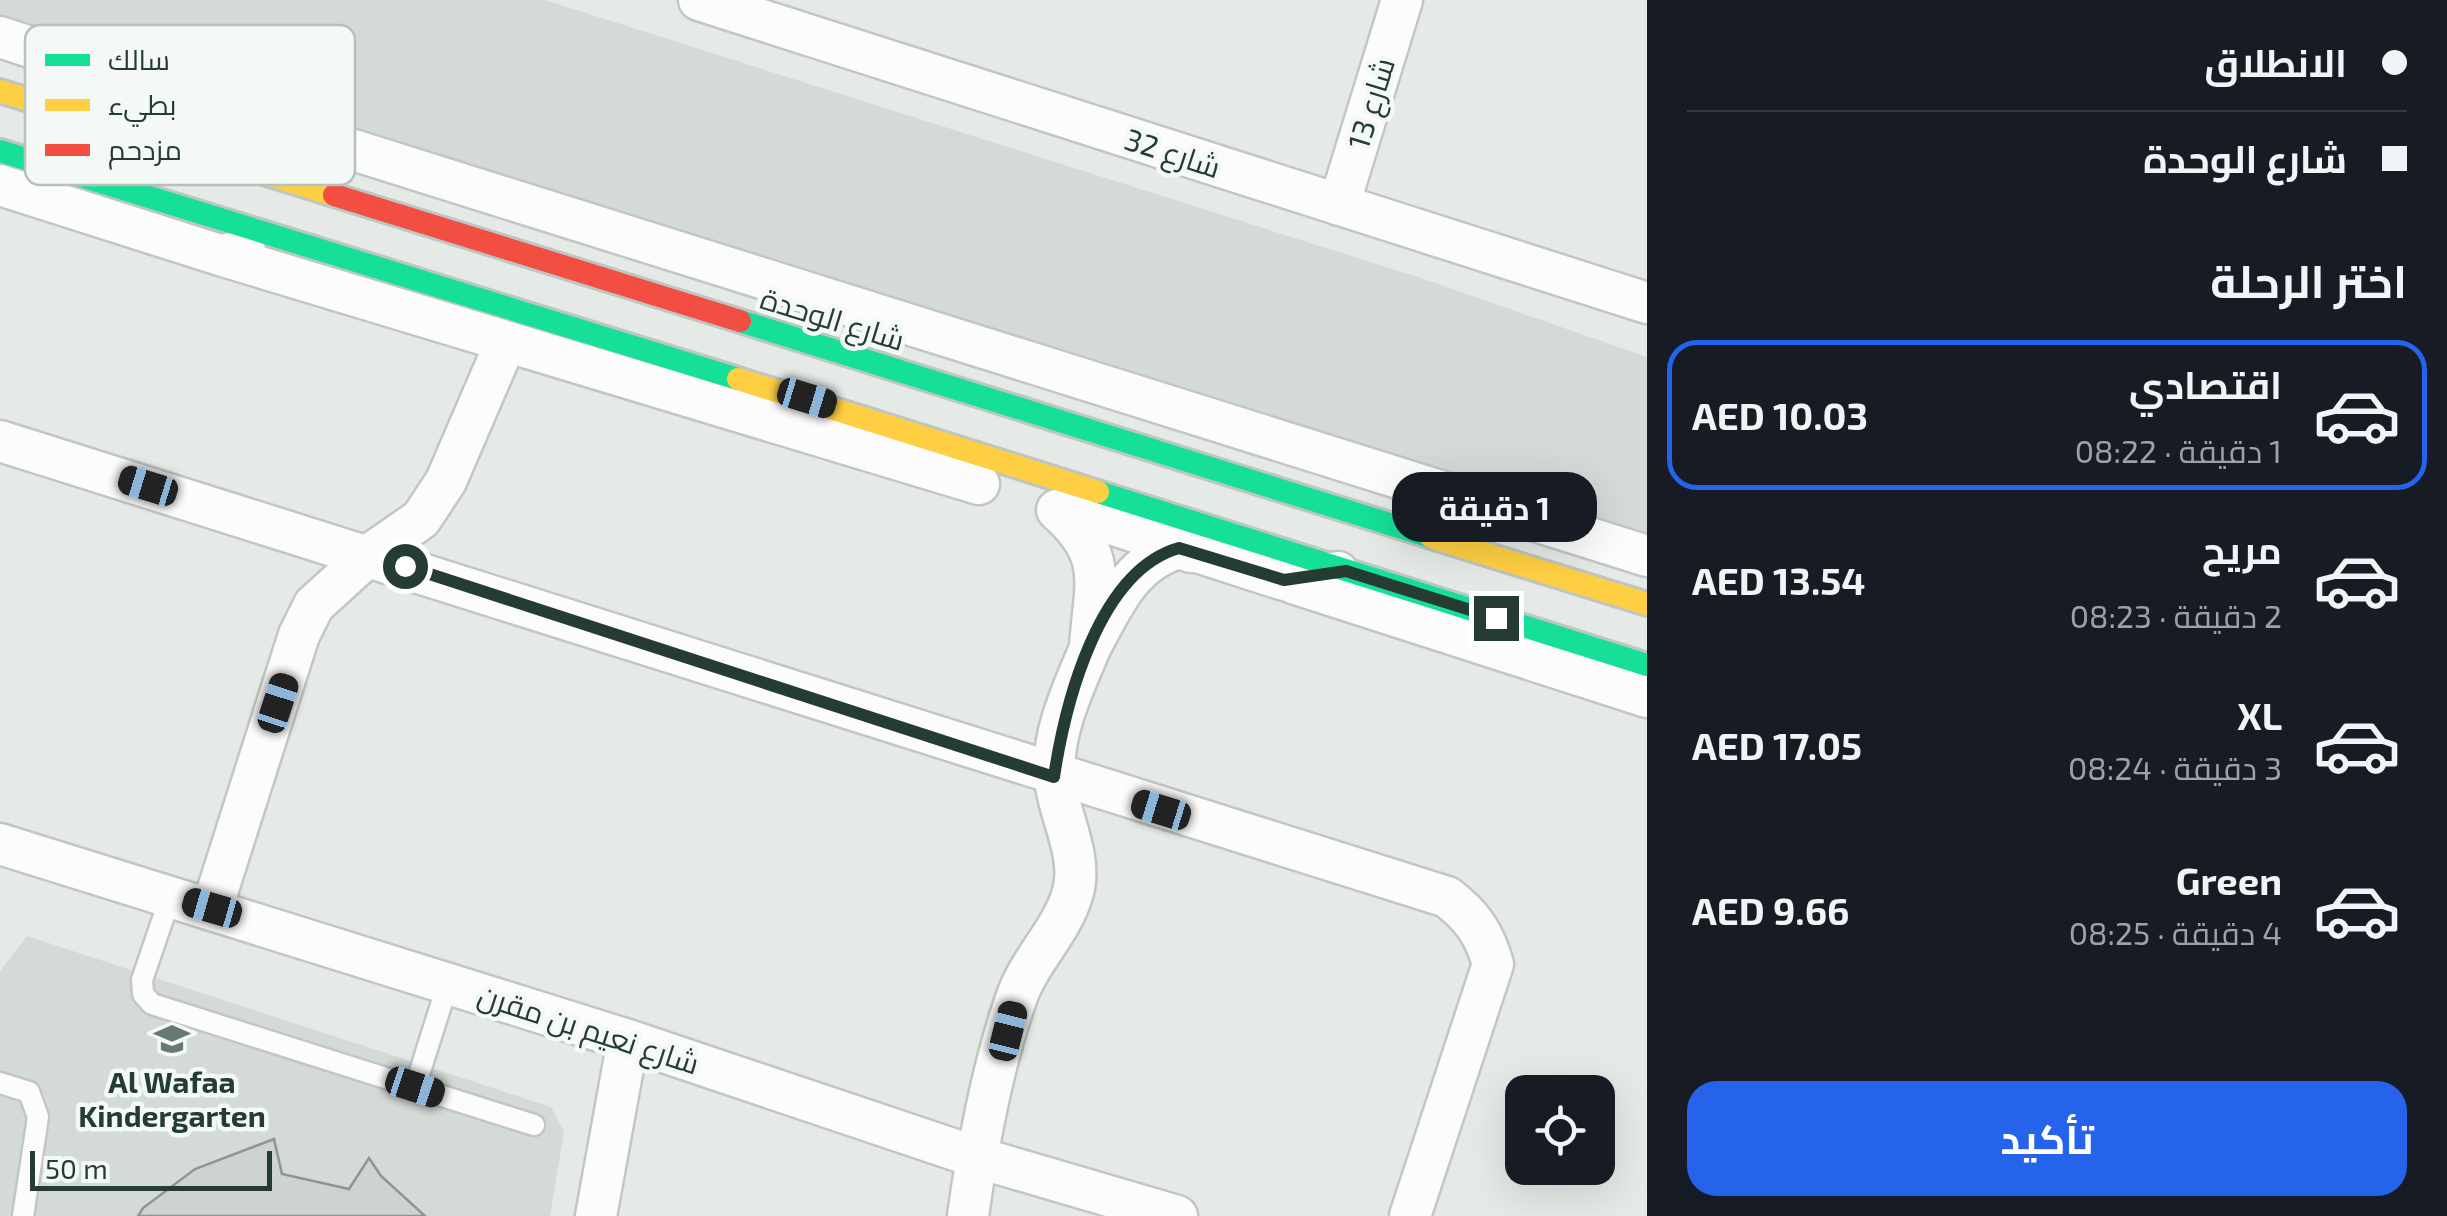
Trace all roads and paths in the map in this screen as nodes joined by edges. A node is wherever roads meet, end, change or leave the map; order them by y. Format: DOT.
graph roads {
  1 [pos="699,0"];
  2 [pos="1402,0"];
  3 [pos="0,37"];
  4 [pos="25,45"];
  5 [pos="0,91"];
  6 [pos="25,100"];
  7 [pos="355,151"];
  8 [pos="0,152"];
  9 [pos="25,159"];
  10 [pos="0,185"];
  11 [pos="112,185"];
  12 [pos="308,185"];
  13 [pos="1338,206"];
  14 [pos="388,209"];
  15 [pos="319,246"];
  16 [pos="220,256"];
  17 [pos="1647,303"];
  18 [pos="505,344"];
  19 [pos="915,432"];
  20 [pos="0,441"];
  21 [pos="979,484"];
  22 [pos="1050,504"];
  23 [pos="1191,552"];
  24 [pos="369,554"];
  25 [pos="1647,556"];
  26 [pos="1346,571"];
  27 [pos="1284,580"];
  28 [pos="1647,604"];
  29 [pos="1090,648"];
  30 [pos="1647,665"];
  31 [pos="1647,696"];
  32 [pos="1054,777"];
  33 [pos="0,844"];
  34 [pos="171,895"];
  35 [pos="212,908"];
  36 [pos="448,983"];
  37 [pos="628,1040"];
  38 [pos="0,1084"];
  39 [pos="415,1087"];
  40 [pos="534,1125"];
  41 [pos="976,1158"];
  42 [pos="22,1216"];
  43 [pos="596,1216"];
  44 [pos="968,1216"];
  45 [pos="1177,1216"];
  46 [pos="1410,1216"];
  1 -- 13 [label="street, شارع 32"];
  2 -- 13 [label="street, شارع 13"];
  3 -- 4 [label="street"];
  5 -- 6 [label="main road, شارع الوحدة"];
  7 -- 25 [label="street"];
  8 -- 9 [label="main road"];
  10 -- 16 [label="street"];
  11 -- 15 [label="main road"];
  12 -- 14 [label="main road, شارع الوحدة"];
  13 -- 17 [label="street, شارع 32"];
  14 -- 15 [label="main road"];
  14 -- 28 [label="main road, شارع الوحدة"];
  15 -- 16 [label="street"];
  15 -- 19 [label="main road"];
  16 -- 18 [label="street"];
  18 -- 21 [label="street"];
  18 -- 24 [label="street"];
  19 -- 21 [label="street"];
  19 -- 26 [label="main road"];
  20 -- 24 [label="street"];
  21 -- 22 [label="street"];
  22 -- 23 [label="street"];
  22 -- 29 [label="street"];
  23 -- 27 [label="street"];
  23 -- 29 [label="street"];
  24 -- 32 [label="street"];
  24 -- 35 [label="street"];
  26 -- 27 [label="street"];
  26 -- 30 [label="main road"];
  27 -- 31 [label="street"];
  29 -- 32 [label="street"];
  32 -- 41 [label="street"];
  32 -- 46 [label="street"];
  33 -- 34 [label="street, شارع نعيم بن مقرن"];
  34 -- 35 [label="street, شارع نعيم بن مقرن"];
  34 -- 39 [label="lane"];
  35 -- 36 [label="street, شارع نعيم بن مقرن"];
  36 -- 37 [label="street, شارع نعيم بن مقرن"];
  36 -- 39 [label="lane"];
  37 -- 41 [label="street, شارع نعيم بن مقرن"];
  37 -- 43 [label="street"];
  38 -- 42 [label="lane"];
  39 -- 40 [label="lane"];
  41 -- 44 [label="street"];
  41 -- 45 [label="street, شارع نعيم بن مقرن"];
}
